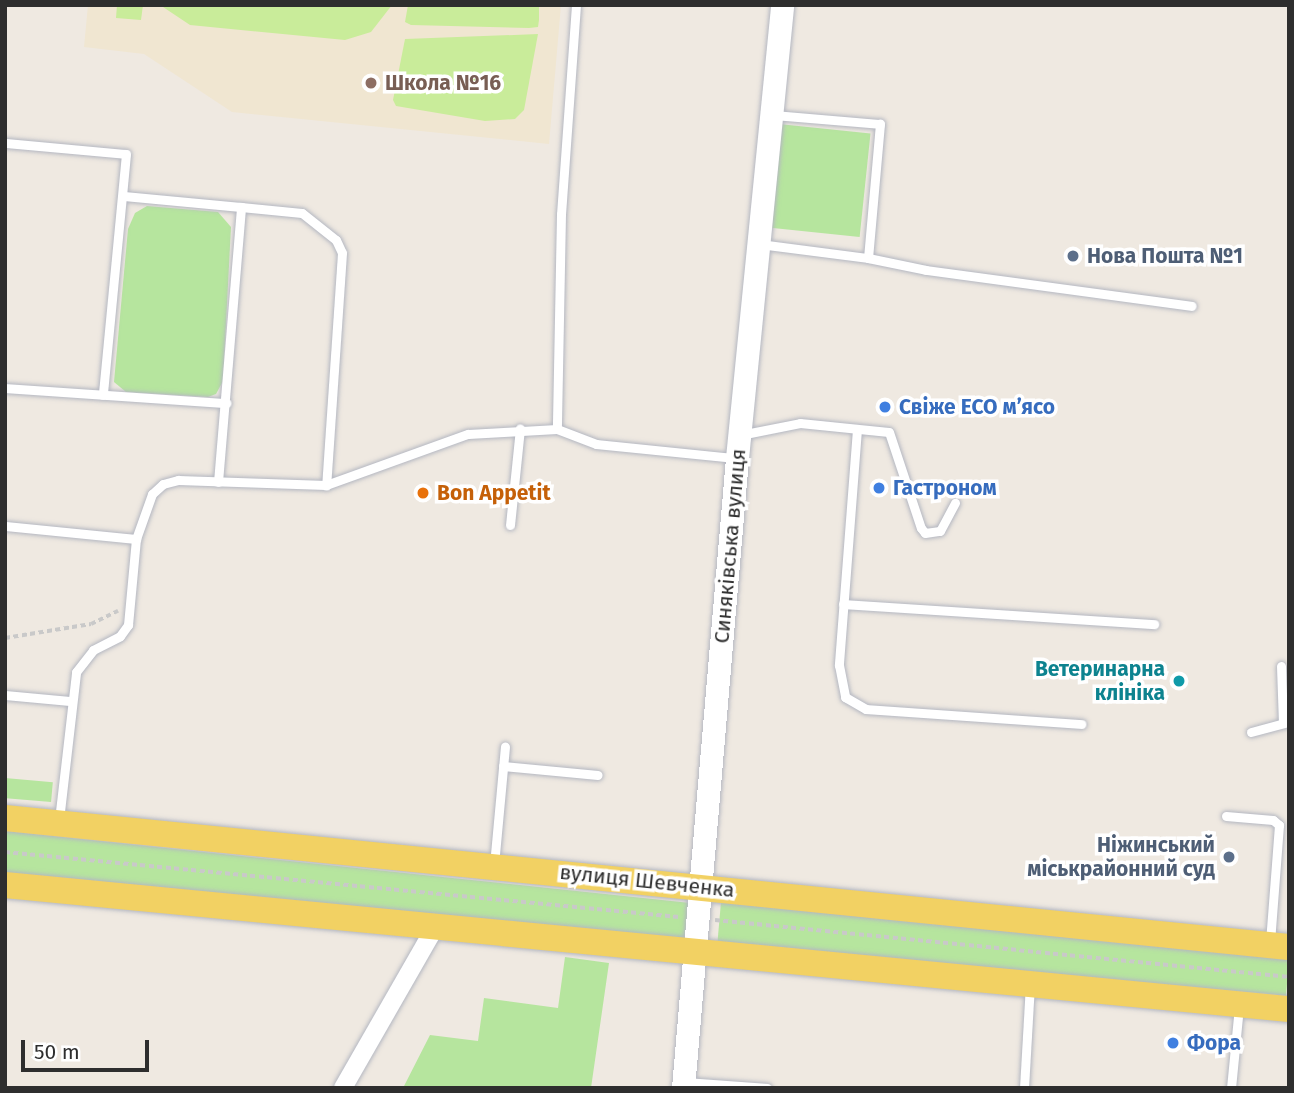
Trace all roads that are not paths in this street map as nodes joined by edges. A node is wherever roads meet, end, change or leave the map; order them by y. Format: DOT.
graph roads {
  1 [pos="576,5"];
  2 [pos="782,5"];
  3 [pos="771,115"];
  4 [pos="5,143"];
  5 [pos="123,196"];
  6 [pos="241,207"];
  7 [pos="758,244"];
  8 [pos="868,258"];
  9 [pos="1192,306"];
  10 [pos="5,388"];
  11 [pos="103,395"];
  12 [pos="226,403"];
  13 [pos="520,429"];
  14 [pos="557,429"];
  15 [pos="856,429"];
  16 [pos="738,447"];
  17 [pos="218,482"];
  18 [pos="326,485"];
  19 [pos="955,503"];
  20 [pos="510,525"];
  21 [pos="5,526"];
  22 [pos="136,539"];
  23 [pos="843,604"];
  24 [pos="1154,624"];
  25 [pos="1280,666"];
  26 [pos="5,695"];
  27 [pos="70,701"];
  28 [pos="1286,723"];
  29 [pos="1081,724"];
  30 [pos="1251,732"];
  31 [pos="505,747"];
  32 [pos="503,766"];
  33 [pos="598,775"];
  34 [pos="1226,816"];
  35 [pos="5,818"];
  36 [pos="58,823"];
  37 [pos="494,866"];
  38 [pos="5,885"];
  39 [pos="703,887"];
  40 [pos="436,924"];
  41 [pos="1279,946"];
  42 [pos="697,951"];
  43 [pos="1030,984"];
  44 [pos="1239,1004"];
  45 [pos="1289,1009"];
  46 [pos="684,1085"];
  47 [pos="343,1088"];
  48 [pos="767,1088"];
  49 [pos="1024,1088"];
  50 [pos="1231,1088"];
  1 -- 14 [label="lane"];
  2 -- 3 [label="street, Синяківська вулиця"];
  3 -- 7 [label="street, Синяківська вулиця"];
  3 -- 8 [label="lane"];
  4 -- 5 [label="lane"];
  5 -- 6 [label="lane"];
  5 -- 11 [label="lane"];
  6 -- 12 [label="lane"];
  6 -- 18 [label="lane"];
  7 -- 8 [label="lane"];
  7 -- 16 [label="street, Синяківська вулиця"];
  8 -- 9 [label="lane"];
  10 -- 11 [label="lane"];
  11 -- 12 [label="lane"];
  12 -- 17 [label="lane"];
  13 -- 14 [label="lane"];
  13 -- 18 [label="lane"];
  13 -- 20 [label="lane"];
  14 -- 16 [label="lane"];
  15 -- 16 [label="lane"];
  15 -- 19 [label="lane"];
  15 -- 23 [label="lane"];
  16 -- 39 [label="street, Синяківська вулиця"];
  17 -- 18 [label="lane"];
  17 -- 22 [label="lane"];
  21 -- 22 [label="lane"];
  22 -- 27 [label="lane"];
  23 -- 24 [label="lane"];
  23 -- 29 [label="lane"];
  25 -- 28 [label="lane"];
  26 -- 27 [label="lane"];
  27 -- 36 [label="lane"];
  28 -- 30 [label="lane"];
  31 -- 32 [label="lane"];
  32 -- 33 [label="lane"];
  32 -- 37 [label="lane"];
  34 -- 41 [label="lane"];
  35 -- 36 [label="main road, вулиця Шевченка"];
  36 -- 37 [label="main road, вулиця Шевченка"];
  37 -- 39 [label="main road, вулиця Шевченка"];
  38 -- 40 [label="main road"];
  39 -- 41 [label="main road, вулиця Шевченка"];
  39 -- 42 [label="street, Синяківська вулиця"];
  40 -- 42 [label="main road"];
  40 -- 47 [label="street"];
  42 -- 43 [label="main road"];
  42 -- 46 [label="street, Синяківська вулиця"];
  43 -- 44 [label="main road"];
  43 -- 49 [label="lane"];
  44 -- 45 [label="main road"];
  44 -- 50 [label="lane"];
  46 -- 48 [label="lane"];
}
